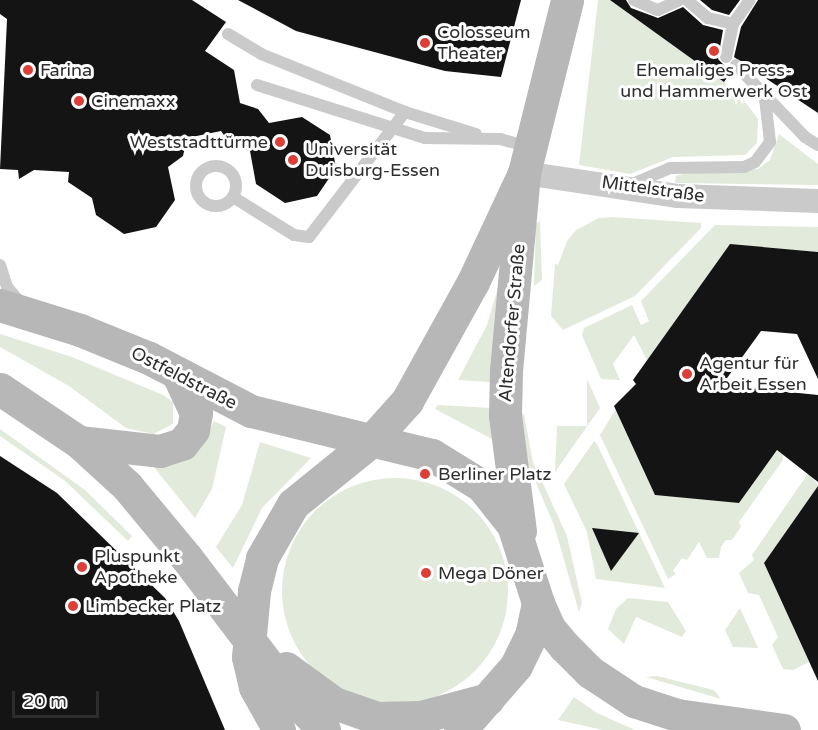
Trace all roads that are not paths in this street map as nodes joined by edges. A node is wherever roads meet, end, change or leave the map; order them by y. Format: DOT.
graph roads {
  1 [pos="567,0"];
  2 [pos="634,0"];
  3 [pos="679,0"];
  4 [pos="687,0"];
  5 [pos="750,0"];
  6 [pos="733,24"];
  7 [pos="228,34"];
  8 [pos="257,85"];
  9 [pos="765,98"];
  10 [pos="405,112"];
  11 [pos="394,126"];
  12 [pos="489,138"];
  13 [pos="818,145"];
  14 [pos="527,160"];
  15 [pos="628,186"];
  16 [pos="232,197"];
  17 [pos="818,201"];
  18 [pos="0,266"];
  19 [pos="14,308"];
  20 [pos="180,378"];
  21 [pos="0,389"];
  22 [pos="371,441"];
  23 [pos="79,442"];
  24 [pos="521,544"];
  25 [pos="538,603"];
  26 [pos="248,636"];
  27 [pos="491,698"];
  28 [pos="279,730"];
  29 [pos="324,730"];
  30 [pos="460,730"];
  31 [pos="784,730"];
  1 -- 14 [label="main road, Altendorfer Straße"];
  2 -- 3 [label="lane, bridge"];
  4 -- 6 [label="lane"];
  5 -- 6 [label="lane"];
  6 -- 9 [label="lane"];
  7 -- 10 [label="lane"];
  8 -- 11 [label="lane"];
  9 -- 13 [label="lane"];
  9 -- 15 [label="lane"];
  10 -- 11 [label="lane"];
  10 -- 12 [label="lane"];
  11 -- 12 [label="lane"];
  11 -- 16 [label="lane"];
  12 -- 14 [label="lane"];
  14 -- 15 [label="street, Mittelstraße"];
  14 -- 22 [label="main road, Altendorfer Straße"];
  14 -- 24 [label="main road, Altendorfer Straße"];
  15 -- 17 [label="street, Mittelstraße"];
  18 -- 19 [label="lane"];
  19 -- 20 [label="main road, Ostfeldstraße"];
  20 -- 22 [label="main road, Ostfeldstraße"];
  20 -- 23 [label="main road"];
  21 -- 23 [label="main road"];
  22 -- 24 [label="main road, Ostfeldstraße"];
  22 -- 26 [label="main road, Altendorfer Straße"];
  23 -- 26 [label="main road"];
  24 -- 25 [label="main road"];
  25 -- 27 [label="main road"];
  25 -- 31 [label="main road"];
  26 -- 27 [label="main road"];
  26 -- 28 [label="main road"];
  26 -- 29 [label="main road"];
  27 -- 30 [label="main road"];
}
